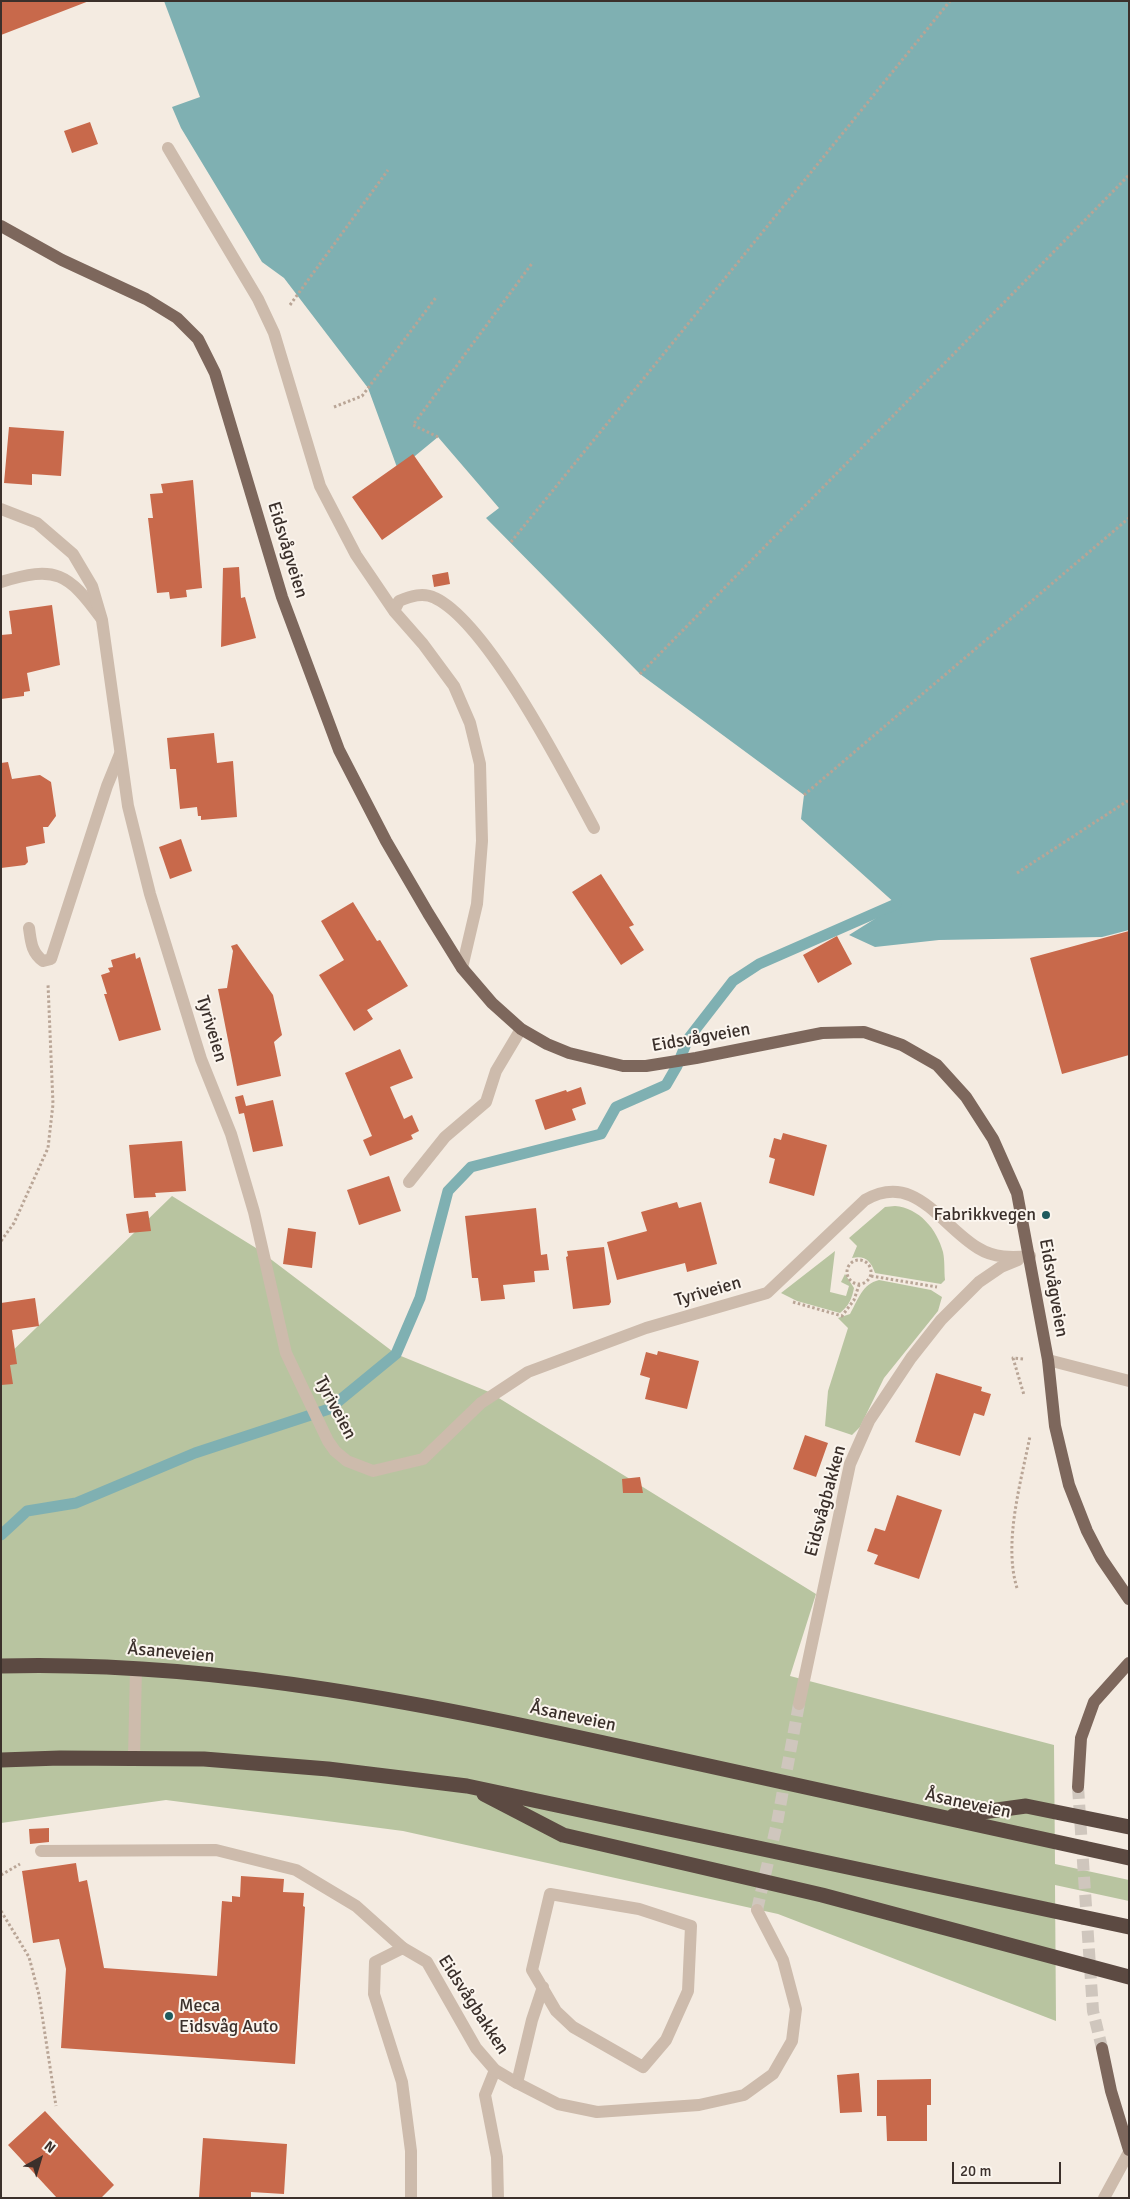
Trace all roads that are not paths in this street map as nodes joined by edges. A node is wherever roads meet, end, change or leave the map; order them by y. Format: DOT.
graph roads {
  1 [pos="168,148"];
  2 [pos="1,226"];
  3 [pos="1,509"];
  4 [pos="1,582"];
  5 [pos="394,611"];
  6 [pos="102,620"];
  7 [pos="120,754"];
  8 [pos="594,828"];
  9 [pos="29,928"];
  10 [pos="462,968"];
  11 [pos="521,1030"];
  12 [pos="409,1182"];
  13 [pos="1030,1256"];
  14 [pos="1048,1360"];
  15 [pos="1129,1381"];
  16 [pos="1129,1599"];
  17 [pos="1129,1663"];
  18 [pos="1,1666"];
  19 [pos="136,1668"];
  20 [pos="799,1704"];
  21 [pos="134,1758"];
  22 [pos="1,1760"];
  23 [pos="467,1786"];
  24 [pos="1078,1787"];
  25 [pos="942,1817"];
  26 [pos="1129,1827"];
  27 [pos="41,1851"];
  28 [pos="1129,1858"];
  29 [pos="757,1910"];
  30 [pos="1129,1927"];
  31 [pos="403,1948"];
  32 [pos="1129,1978"];
  33 [pos="543,1987"];
  34 [pos="1102,2048"];
  35 [pos="495,2070"];
  36 [pos="517,2083"];
  37 [pos="1129,2151"];
  38 [pos="411,2198"];
  39 [pos="498,2198"];
  40 [pos="1104,2198"];
  1 -- 5 [label="street"];
  2 -- 10 [label="main road, Eidsvågveien"];
  3 -- 6 [label="street, Tyriveien"];
  4 -- 6 [label="street, Tyriveien"];
  5 -- 8 [label="street"];
  5 -- 10 [label="street"];
  6 -- 7 [label="street, Tyriveien"];
  7 -- 9 [label="street, Tyriveien"];
  7 -- 13 [label="street, Tyriveien"];
  10 -- 11 [label="main road, Eidsvågveien"];
  11 -- 12 [label="street"];
  11 -- 13 [label="main road, Eidsvågveien"];
  13 -- 14 [label="main road, Eidsvågveien"];
  13 -- 20 [label="street, Eidsvågbakken"];
  14 -- 15 [label="street"];
  14 -- 16 [label="main road, Eidsvågveien"];
  17 -- 24 [label="main road"];
  18 -- 19 [label="highway, Åsaneveien"];
  19 -- 21 [label="street"];
  19 -- 25 [label="highway, Åsaneveien"];
  21 -- 22 [label="highway"];
  21 -- 23 [label="highway"];
  23 -- 30 [label="highway"];
  23 -- 32 [label="highway"];
  25 -- 26 [label="highway"];
  25 -- 28 [label="highway, Åsaneveien"];
  27 -- 31 [label="street, Eidsvågbakken"];
  29 -- 36 [label="street, Eidsvågbakken"];
  31 -- 35 [label="street, Eidsvågbakken"];
  31 -- 38 [label="street"];
  33 -- 33 [label="street"];
  33 -- 36 [label="street"];
  34 -- 37 [label="main road"];
  35 -- 36 [label="street, Eidsvågbakken"];
  35 -- 39 [label="street"];
  37 -- 40 [label="street"];
}
